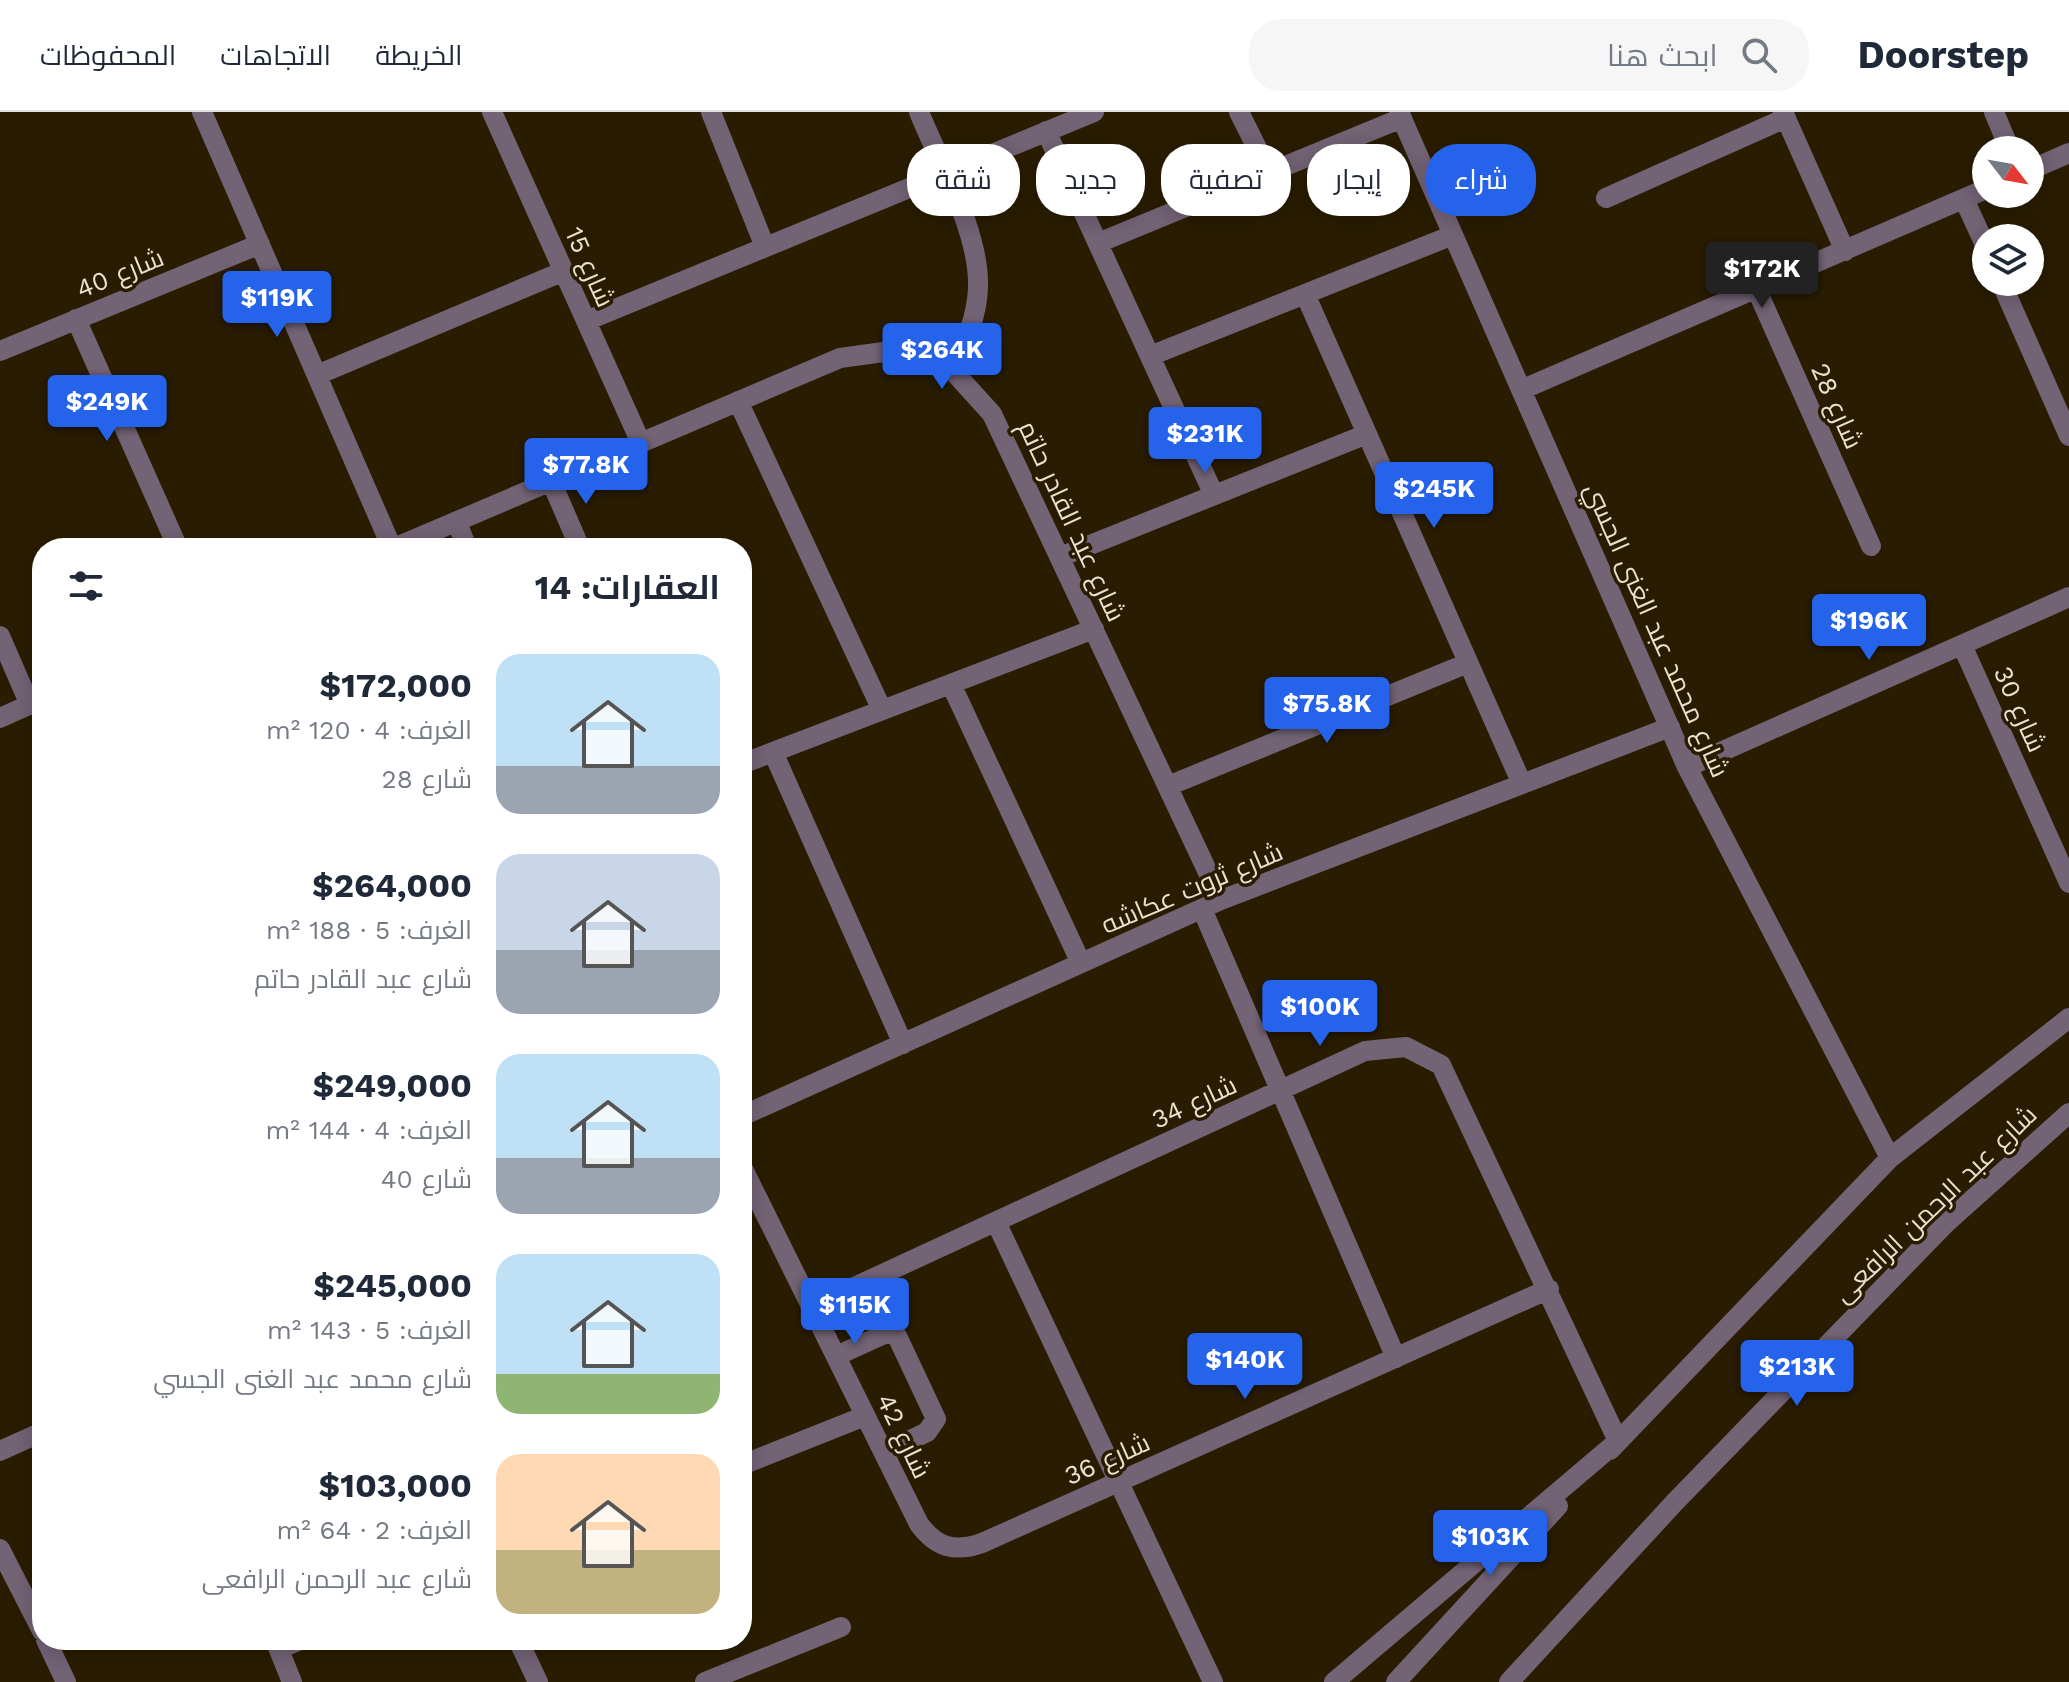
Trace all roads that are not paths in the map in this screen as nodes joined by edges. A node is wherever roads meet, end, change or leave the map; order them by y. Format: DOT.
graph roads {
  1 [pos="202,112"];
  2 [pos="492,112"];
  3 [pos="711,112"];
  4 [pos="919,112"];
  5 [pos="1094,112"];
  6 [pos="1239,112"];
  7 [pos="1994,112"];
  8 [pos="1400,115"];
  9 [pos="1785,115"];
  10 [pos="1046,131"];
  11 [pos="2004,136"];
  12 [pos="932,144"];
  13 [pos="1015,144"];
  14 [pos="1255,144"];
  15 [pos="2069,153"];
  16 [pos="1291,162"];
  17 [pos="2044,164"];
  18 [pos="907,189"];
  19 [pos="1972,195"];
  20 [pos="1606,198"];
  21 [pos="1964,199"];
  22 [pos="962,216"];
  23 [pos="1163,216"];
  24 [pos="1975,224"];
  25 [pos="1453,235"];
  26 [pos="1098,243"];
  27 [pos="260,244"];
  28 [pos="765,247"];
  29 [pos="1845,251"];
  30 [pos="564,271"];
  31 [pos="1756,288"];
  32 [pos="1305,294"];
  33 [pos="2007,296"];
  34 [pos="76,319"];
  35 [pos="586,321"];
  36 [pos="0,351"];
  37 [pos="1150,356"];
  38 [pos="953,371"];
  39 [pos="317,375"];
  40 [pos="1521,390"];
  41 [pos="738,401"];
  42 [pos="1367,434"];
  43 [pos="2069,436"];
  44 [pos="641,443"];
  45 [pos="551,481"];
  46 [pos="1214,495"];
  47 [pos="457,522"];
  48 [pos="174,538"];
  49 [pos="389,538"];
  50 [pos="418,538"];
  51 [pos="463,538"];
  52 [pos="576,538"];
  53 [pos="1871,546"];
  54 [pos="1060,557"];
  55 [pos="2069,597"];
  56 [pos="1094,629"];
  57 [pos="0,636"];
  58 [pos="1962,645"];
  59 [pos="1468,663"];
  60 [pos="951,684"];
  61 [pos="32,695"];
  62 [pos="32,704"];
  63 [pos="882,710"];
  64 [pos="0,718"];
  65 [pos="1670,727"];
  66 [pos="773,752"];
  67 [pos="752,760"];
  68 [pos="1687,767"];
  69 [pos="1522,784"];
  70 [pos="1168,786"];
  71 [pos="2069,883"];
  72 [pos="1212,904"];
  73 [pos="1081,963"];
  74 [pos="2069,1018"];
  75 [pos="903,1044"];
  76 [pos="1281,1090"];
  77 [pos="752,1112"];
  78 [pos="2069,1113"];
  79 [pos="1890,1158"];
  80 [pos="752,1187"];
  81 [pos="996,1222"];
  82 [pos="1549,1289"];
  83 [pos="811,1307"];
  84 [pos="836,1356"];
  85 [pos="1396,1358"];
  86 [pos="865,1416"];
  87 [pos="32,1437"];
  88 [pos="1618,1441"];
  89 [pos="0,1451"];
  90 [pos="884,1453"];
  91 [pos="752,1461"];
  92 [pos="1119,1482"];
  93 [pos="946,1548"];
  94 [pos="0,1549"];
  95 [pos="32,1611"];
  96 [pos="841,1627"];
  97 [pos="51,1650"];
  98 [pos="279,1650"];
  99 [pos="523,1650"];
  100 [pos="66,1682"];
  101 [pos="292,1682"];
  102 [pos="538,1682"];
  103 [pos="705,1682"];
  104 [pos="1213,1682"];
  105 [pos="1334,1682"];
  106 [pos="1396,1682"];
  107 [pos="1509,1682"];
  1 -- 27 [label="street"];
  2 -- 30 [label="street, شارع 15"];
  3 -- 28 [label="street"];
  4 -- 12 [label="street"];
  5 -- 10 [label="street"];
  6 -- 14 [label="street"];
  7 -- 11 [label="street"];
  8 -- 16 [label="street"];
  8 -- 25 [label="street, شارع محمد عبد الغنى الجسي"];
  9 -- 20 [label="street"];
  9 -- 29 [label="street"];
  10 -- 13 [label="street"];
  10 -- 26 [label="street"];
  15 -- 17 [label="street"];
  18 -- 28 [label="street"];
  19 -- 21 [label="street"];
  21 -- 24 [label="street"];
  21 -- 29 [label="street"];
  22 -- 38 [label="street"];
  23 -- 26 [label="street"];
  25 -- 32 [label="street"];
  25 -- 40 [label="street, شارع محمد عبد الغنى الجسي"];
  26 -- 37 [label="street"];
  27 -- 34 [label="street, شارع 40"];
  27 -- 39 [label="street"];
  28 -- 35 [label="street"];
  29 -- 31 [label="street"];
  30 -- 35 [label="street, شارع 15"];
  30 -- 39 [label="street"];
  31 -- 40 [label="street"];
  31 -- 53 [label="street, شارع 28"];
  32 -- 37 [label="street"];
  32 -- 42 [label="street"];
  33 -- 43 [label="street"];
  34 -- 36 [label="street, شارع 40"];
  34 -- 48 [label="street"];
  35 -- 44 [label="street, شارع 15"];
  37 -- 46 [label="street"];
  38 -- 41 [label="street, شارع عبد القادر حاتم"];
  38 -- 54 [label="street, شارع عبد القادر حاتم"];
  39 -- 49 [label="street"];
  40 -- 65 [label="street, شارع محمد عبد الغنى الجسي"];
  41 -- 44 [label="street, شارع عبد القادر حاتم"];
  41 -- 63 [label="street"];
  42 -- 46 [label="street"];
  42 -- 59 [label="street"];
  44 -- 45 [label="street, شارع عبد القادر حاتم"];
  45 -- 47 [label="street, شارع عبد القادر حاتم"];
  45 -- 52 [label="street"];
  46 -- 54 [label="street"];
  47 -- 50 [label="street, شارع عبد القادر حاتم"];
  47 -- 51 [label="street"];
  54 -- 56 [label="street, شارع عبد القادر حاتم"];
  55 -- 58 [label="street"];
  56 -- 60 [label="street"];
  56 -- 70 [label="street, شارع عبد القادر حاتم"];
  57 -- 61 [label="street"];
  58 -- 68 [label="street"];
  58 -- 71 [label="street, شارع 30"];
  59 -- 69 [label="street"];
  59 -- 70 [label="street"];
  60 -- 63 [label="street"];
  60 -- 73 [label="street"];
  62 -- 64 [label="street"];
  63 -- 66 [label="street"];
  65 -- 68 [label="street, شارع محمد عبد الغنى الجسي"];
  65 -- 69 [label="street, شارع ثروت عكاشه"];
  66 -- 67 [label="street"];
  66 -- 75 [label="street"];
  68 -- 79 [label="street, شارع محمد عبد الغنى الجسي"];
  69 -- 72 [label="street, شارع ثروت عكاشه"];
  70 -- 72 [label="street, شارع عبد القادر حاتم"];
  72 -- 73 [label="street, شارع ثروت عكاشه"];
  72 -- 76 [label="street, شارع عبد القادر حاتم"];
  73 -- 75 [label="street, شارع ثروت عكاشه"];
  74 -- 79 [label="street, شارع عبد الرحمن الرافعى"];
  75 -- 77 [label="street, شارع ثروت عكاشه"];
  76 -- 81 [label="street, شارع 34"];
  76 -- 82 [label="street, شارع 34"];
  76 -- 85 [label="street, شارع عبد القادر حاتم"];
  78 -- 107 [label="street, شارع عبد الرحمن الرافعى"];
  79 -- 88 [label="street, شارع عبد الرحمن الرافعى"];
  80 -- 83 [label="street, شارع 42"];
  81 -- 83 [label="street, شارع 34"];
  81 -- 92 [label="street"];
  82 -- 85 [label="street, شارع 36"];
  82 -- 88 [label="street, شارع 34"];
  83 -- 84 [label="street, شارع 42"];
  84 -- 86 [label="street, شارع 42"];
  84 -- 90 [label="street"];
  85 -- 92 [label="street, شارع 36"];
  86 -- 90 [label="street, شارع 42"];
  86 -- 91 [label="street"];
  87 -- 89 [label="street"];
  88 -- 105 [label="street, شارع عبد الرحمن الرافعى"];
  88 -- 106 [label="street, شارع عبد الرحمن الرافعى"];
  90 -- 93 [label="street, شارع 42"];
  92 -- 93 [label="street, شارع 36"];
  92 -- 104 [label="street"];
  94 -- 95 [label="street"];
  96 -- 103 [label="street"];
  97 -- 100 [label="street"];
  98 -- 101 [label="street"];
  99 -- 102 [label="street"];
}
